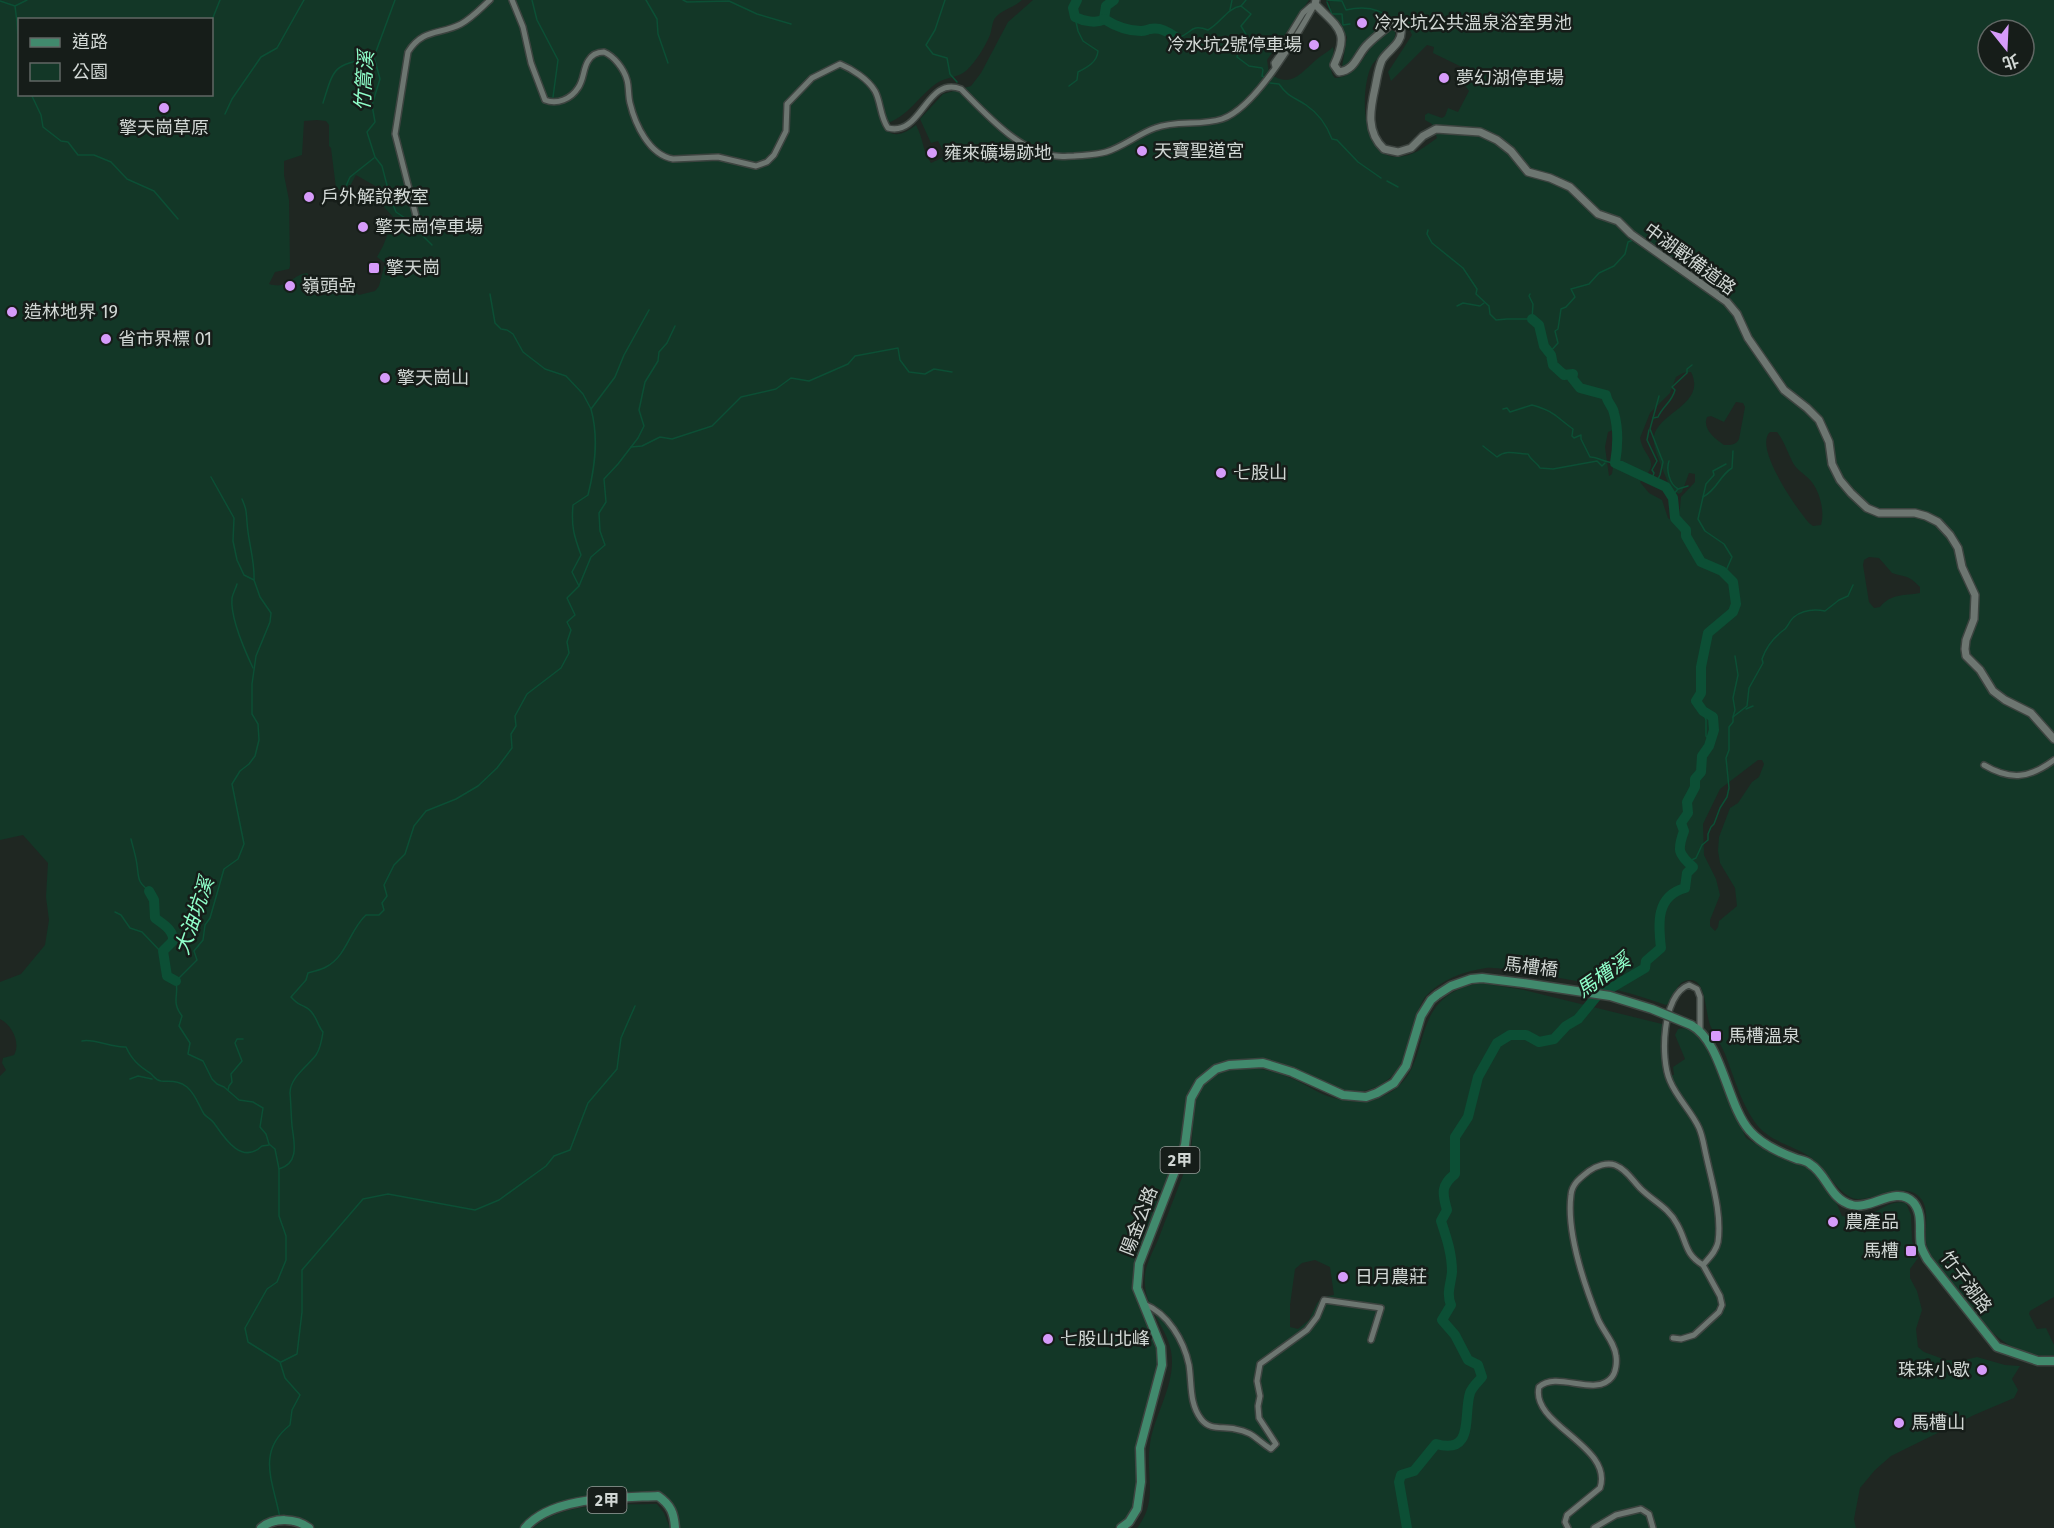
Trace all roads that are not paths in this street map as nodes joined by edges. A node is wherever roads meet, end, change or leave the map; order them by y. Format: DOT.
graph roads {
  1 [pos="490,0"];
  2 [pos="512,0"];
  3 [pos="1316,2"];
  4 [pos="1282,46"];
  5 [pos="1277,57"];
  6 [pos="1275,67"];
  7 [pos="398,227"];
  8 [pos="2054,738"];
  9 [pos="2054,760"];
  10 [pos="1984,765"];
  11 [pos="1437,995"];
  12 [pos="1700,1030"];
  13 [pos="1703,1265"];
  14 [pos="1143,1303"];
  15 [pos="1673,1338"];
  16 [pos="1371,1340"];
  17 [pos="2054,1361"];
  18 [pos="261,1528"];
  19 [pos="309,1528"];
  20 [pos="525,1528"];
  21 [pos="675,1528"];
  22 [pos="1121,1528"];
  23 [pos="1568,1528"];
  24 [pos="1594,1528"];
  25 [pos="1653,1528"];
  1 -- 7 [label="street"];
  2 -- 6 [label="street"];
  3 -- 4 [label="street"];
  3 -- 5 [label="street"];
  3 -- 6 [label="street"];
  3 -- 8 [label="street, 中湖戰備道路"];
  4 -- 5 [label="street"];
  4 -- 6 [label="street"];
  5 -- 6 [label="street"];
  9 -- 10 [label="street"];
  11 -- 12 [label="main road, 馬槽橋 / 2甲, bridge"];
  11 -- 14 [label="main road, 陽金公路 / 2甲"];
  12 -- 13 [label="street"];
  12 -- 17 [label="main road, 竹子湖路"];
  13 -- 15 [label="street"];
  13 -- 23 [label="street"];
  14 -- 16 [label="street"];
  14 -- 22 [label="main road, 陽金公路 / 2甲"];
  18 -- 19 [label="main road"];
  20 -- 21 [label="main road, 2甲"];
  24 -- 25 [label="street"];
}
